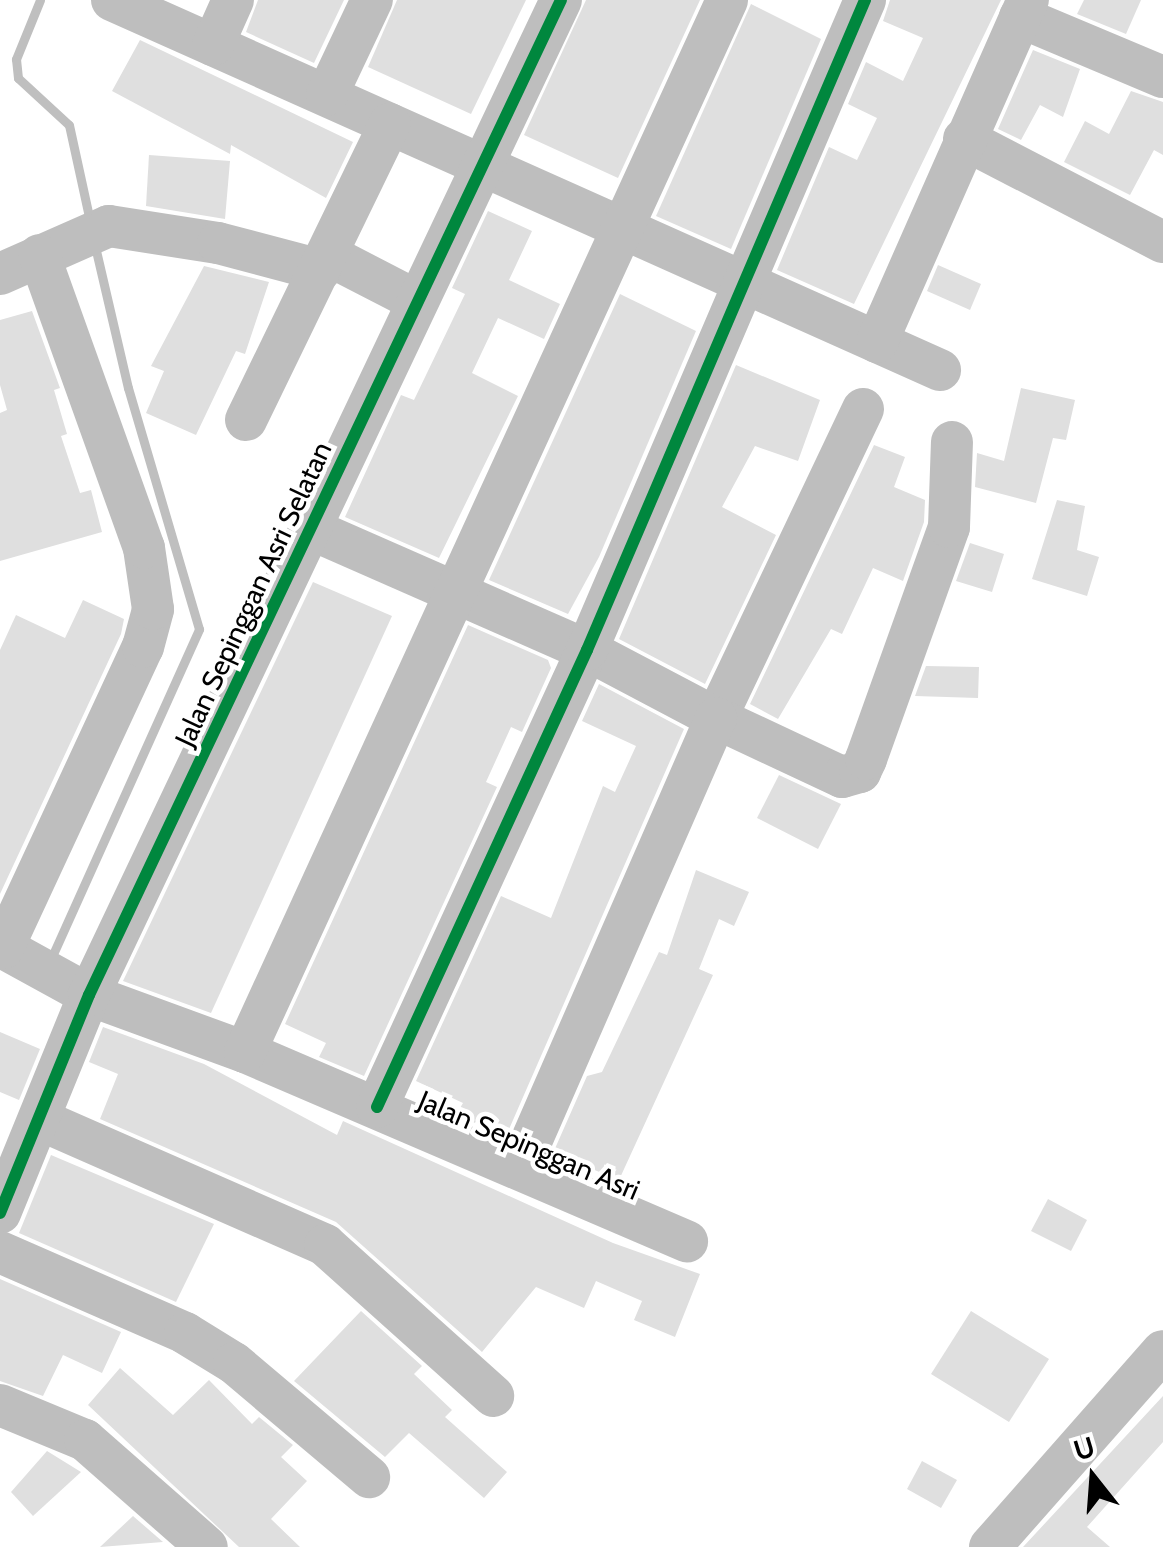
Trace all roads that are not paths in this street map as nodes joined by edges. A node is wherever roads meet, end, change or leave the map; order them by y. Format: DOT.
graph roads {
  1 [pos="112,0"];
  2 [pos="232,0"];
  3 [pos="372,0"];
  4 [pos="561,0"];
  5 [pos="728,0"];
  6 [pos="866,0"];
  7 [pos="1024,8"];
  8 [pos="213,44"];
  9 [pos="1163,77"];
  10 [pos="327,95"];
  11 [pos="390,124"];
  12 [pos="964,139"];
  13 [pos="479,165"];
  14 [pos="623,224"];
  15 [pos="1163,242"];
  16 [pos="39,255"];
  17 [pos="324,262"];
  18 [pos="0,274"];
  19 [pos="746,286"];
  20 [pos="417,302"];
  21 [pos="877,342"];
  22 [pos="940,370"];
  23 [pos="863,409"];
  24 [pos="246,420"];
  25 [pos="952,442"];
  26 [pos="313,530"];
  27 [pos="452,592"];
  28 [pos="587,650"];
  29 [pos="716,718"];
  30 [pos="5,948"];
  31 [pos="81,991"];
  32 [pos="246,1052"];
  33 [pos="377,1107"];
  34 [pos="42,1121"];
  35 [pos="519,1169"];
  36 [pos="0,1214"];
  37 [pos="687,1241"];
  38 [pos="0,1252"];
  39 [pos="1163,1351"];
  40 [pos="493,1396"];
  41 [pos="0,1404"];
  42 [pos="370,1477"];
  43 [pos="207,1547"];
  44 [pos="990,1547"];
  1 -- 8 [label="street"];
  2 -- 8 [label="street"];
  3 -- 10 [label="street"];
  4 -- 13 [label="street, Jalan Sepinggan Asri Selatan"];
  5 -- 14 [label="street"];
  6 -- 19 [label="street"];
  7 -- 9 [label="street"];
  7 -- 12 [label="street"];
  8 -- 10 [label="street"];
  10 -- 11 [label="street"];
  11 -- 13 [label="street"];
  11 -- 17 [label="street"];
  12 -- 15 [label="street"];
  12 -- 21 [label="street"];
  13 -- 14 [label="street"];
  13 -- 20 [label="street, Jalan Sepinggan Asri Selatan"];
  14 -- 19 [label="street"];
  14 -- 27 [label="street"];
  16 -- 17 [label="street"];
  16 -- 18 [label="street"];
  16 -- 30 [label="street"];
  17 -- 20 [label="street"];
  17 -- 24 [label="street"];
  19 -- 21 [label="street"];
  19 -- 28 [label="street"];
  20 -- 26 [label="street, Jalan Sepinggan Asri Selatan"];
  21 -- 22 [label="street"];
  23 -- 29 [label="street"];
  25 -- 29 [label="street"];
  26 -- 27 [label="street"];
  26 -- 31 [label="street, Jalan Sepinggan Asri Selatan"];
  27 -- 28 [label="street"];
  27 -- 32 [label="street"];
  28 -- 29 [label="street"];
  28 -- 33 [label="street"];
  29 -- 35 [label="street"];
  30 -- 31 [label="street, Jalan Sepinggan Asri"];
  31 -- 32 [label="street, Jalan Sepinggan Asri"];
  31 -- 34 [label="street, Jalan Sepinggan Asri Selatan"];
  32 -- 33 [label="street, Jalan Sepinggan Asri"];
  33 -- 35 [label="street, Jalan Sepinggan Asri"];
  34 -- 36 [label="street, Jalan Sepinggan Asri Selatan"];
  34 -- 40 [label="street"];
  35 -- 37 [label="street, Jalan Sepinggan Asri"];
  38 -- 42 [label="street"];
  39 -- 44 [label="street"];
  41 -- 43 [label="street"];
}
